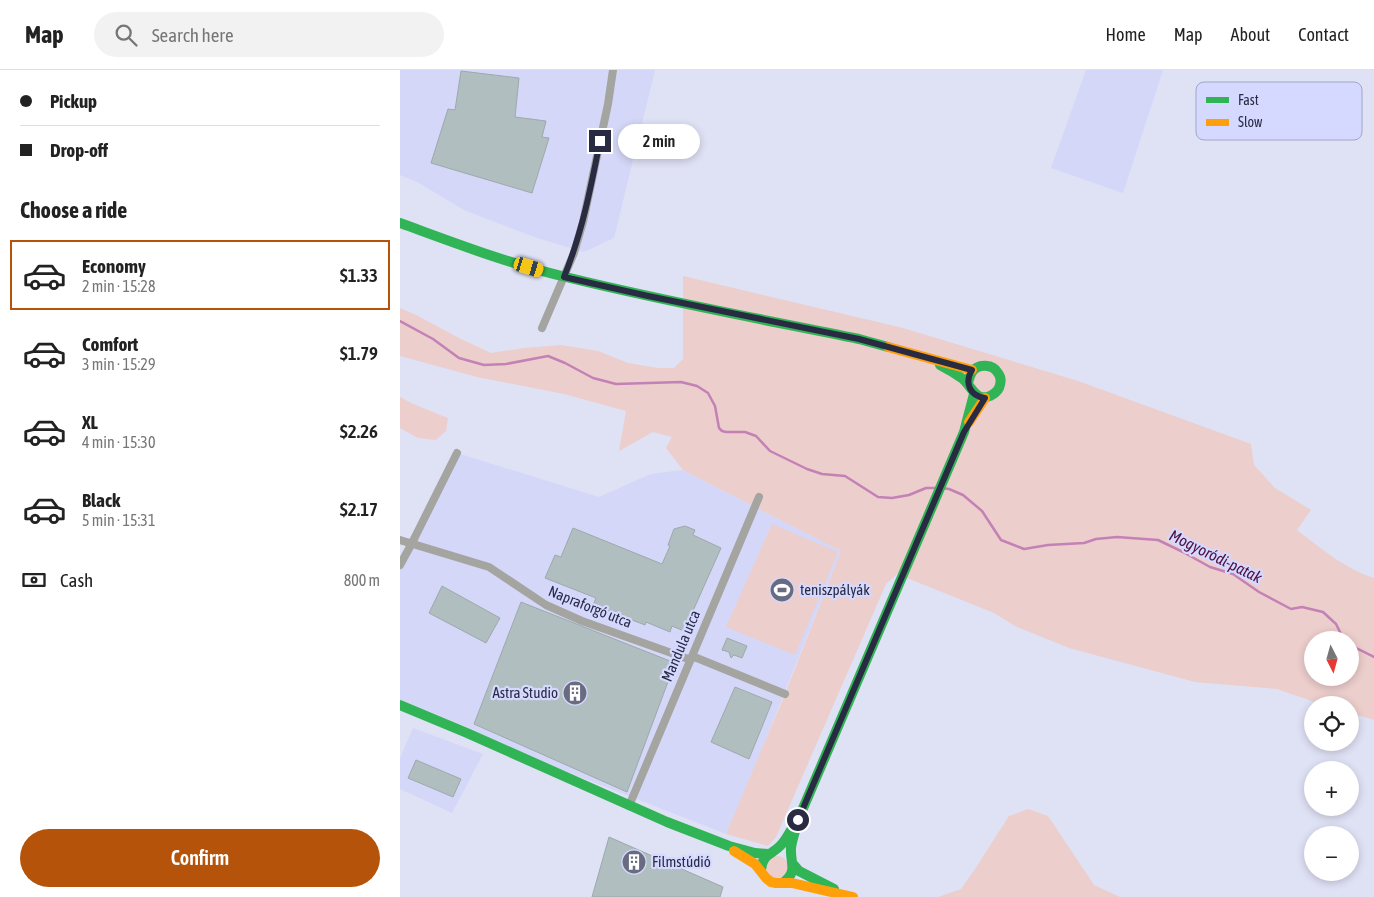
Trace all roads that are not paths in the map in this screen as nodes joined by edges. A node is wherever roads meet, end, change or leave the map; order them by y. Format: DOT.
graph roads {
  1 [pos="613,70"];
  2 [pos="400,223"];
  3 [pos="564,277"];
  4 [pos="542,328"];
  5 [pos="931,359"];
  6 [pos="972,370"];
  7 [pos="968,383"];
  8 [pos="974,394"];
  9 [pos="985,398"];
  10 [pos="964,432"];
  11 [pos="457,453"];
  12 [pos="759,497"];
  13 [pos="400,540"];
  14 [pos="412,543"];
  15 [pos="400,564"];
  16 [pos="691,658"];
  17 [pos="785,694"];
  18 [pos="400,705"];
  19 [pos="629,806"];
  20 [pos="798,820"];
  21 [pos="720,843"];
  22 [pos="771,853"];
  23 [pos="793,862"];
  24 [pos="761,870"];
  25 [pos="784,882"];
  26 [pos="850,896"];
  1 -- 3 [label="street"];
  2 -- 3 [label="main road"];
  3 -- 4 [label="street"];
  3 -- 5 [label="main road"];
  5 -- 6 [label="main road"];
  5 -- 7 [label="main road"];
  6 -- 7 [label="main road"];
  6 -- 9 [label="main road"];
  7 -- 8 [label="main road"];
  8 -- 9 [label="main road"];
  8 -- 10 [label="main road"];
  9 -- 10 [label="main road"];
  10 -- 20 [label="main road"];
  11 -- 14 [label="street"];
  12 -- 16 [label="street, Mandula utca"];
  13 -- 14 [label="street, Napraforgó utca"];
  14 -- 15 [label="street"];
  14 -- 16 [label="street, Napraforgó utca"];
  16 -- 17 [label="street, Napraforgó utca"];
  16 -- 19 [label="street, Mandula utca"];
  18 -- 19 [label="main road"];
  19 -- 21 [label="main road"];
  20 -- 22 [label="main road"];
  20 -- 23 [label="main road"];
  21 -- 22 [label="main road"];
  21 -- 24 [label="main road"];
  22 -- 23 [label="main road"];
  22 -- 24 [label="main road"];
  23 -- 25 [label="main road"];
  23 -- 26 [label="main road"];
  24 -- 25 [label="main road"];
  25 -- 26 [label="main road"];
}
